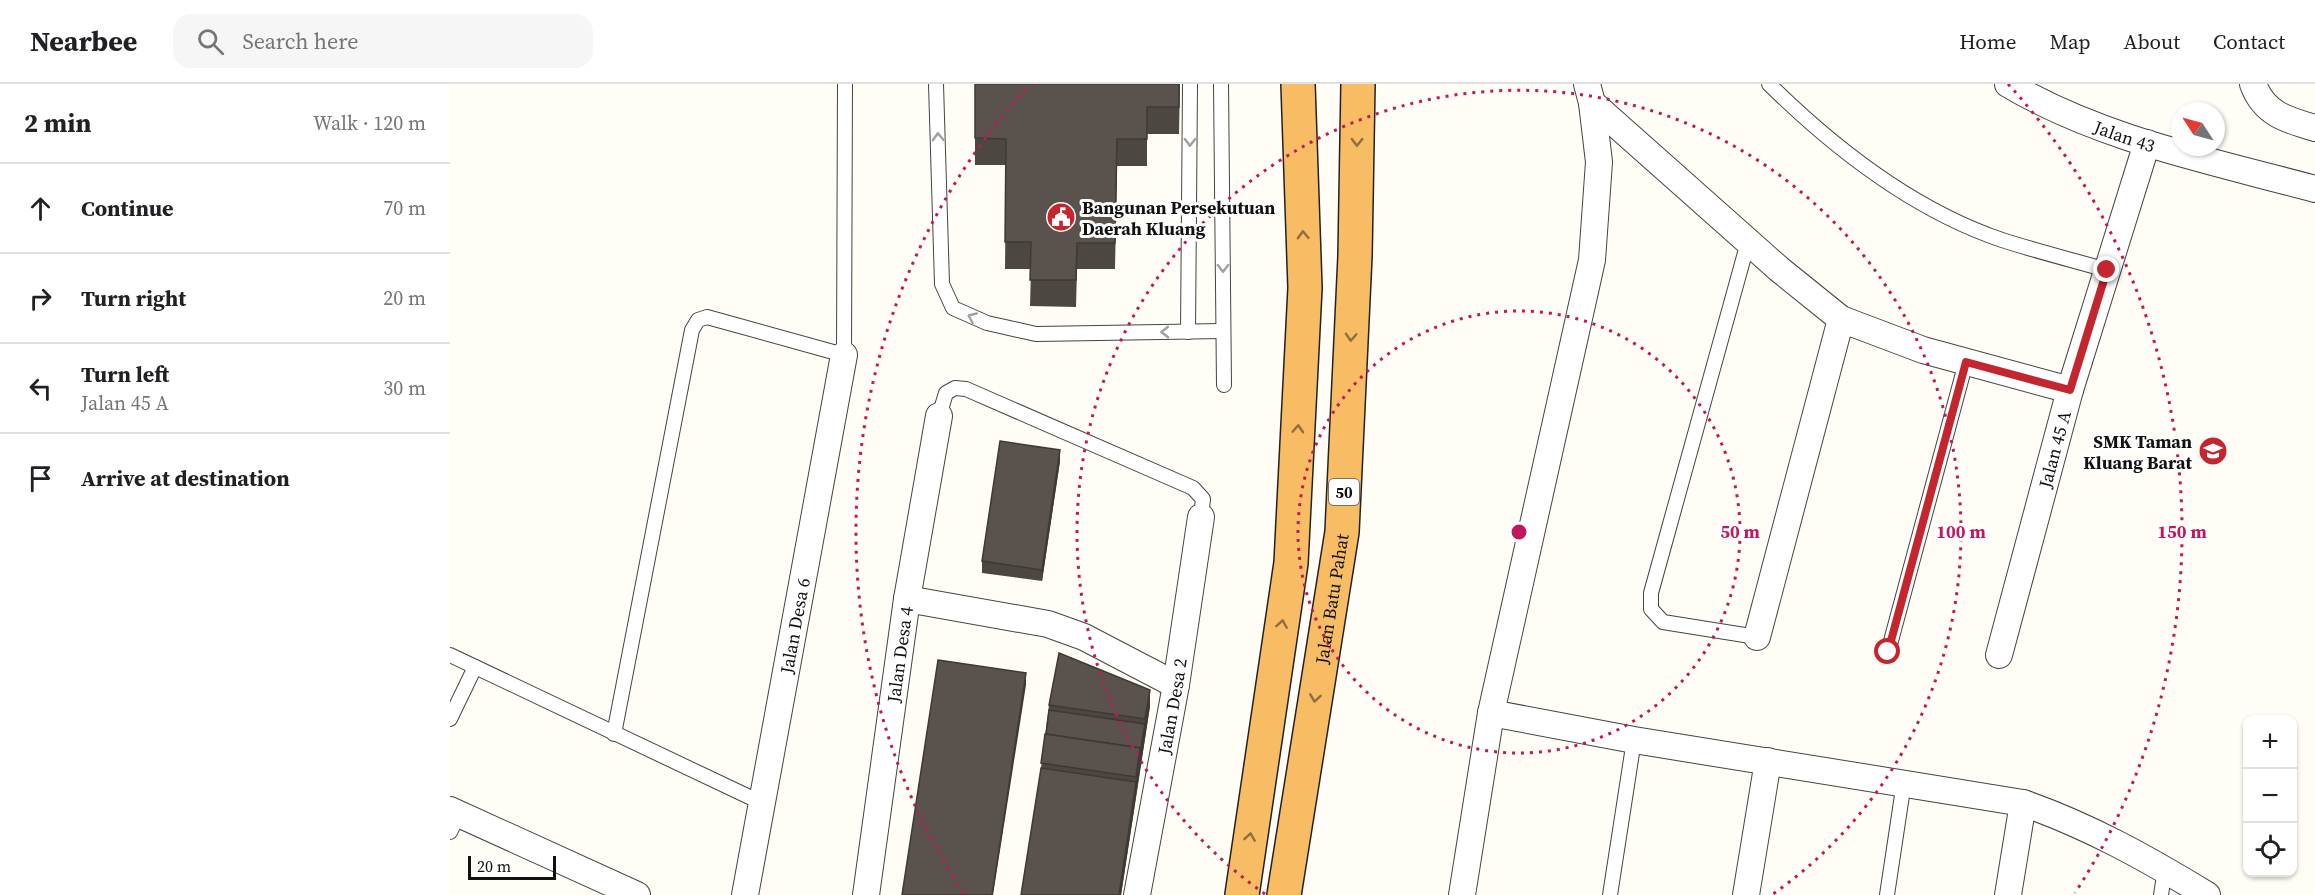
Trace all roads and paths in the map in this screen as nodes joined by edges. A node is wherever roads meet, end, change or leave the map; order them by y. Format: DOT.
graph roads {
  1 [pos="845,84"];
  2 [pos="936,84"];
  3 [pos="1190,84"];
  4 [pos="1221,84"];
  5 [pos="1298,84"];
  6 [pos="1358,84"];
  7 [pos="1769,84"];
  8 [pos="2008,84"];
  9 [pos="2255,89"];
  10 [pos="1589,93"];
  11 [pos="2315,129"];
  12 [pos="2147,143"];
  13 [pos="2315,189"];
  14 [pos="1748,242"];
  15 [pos="2107,270"];
  16 [pos="1842,319"];
  17 [pos="1223,331"];
  18 [pos="1188,332"];
  19 [pos="844,355"];
  20 [pos="1966,362"];
  21 [pos="1224,385"];
  22 [pos="2070,390"];
  23 [pos="939,416"];
  24 [pos="1201,517"];
  25 [pos="907,599"];
  26 [pos="1757,637"];
  27 [pos="1888,652"];
  28 [pos="450,655"];
  29 [pos="1999,655"];
  30 [pos="475,667"];
  31 [pos="1176,685"];
  32 [pos="1491,713"];
  33 [pos="450,719"];
  34 [pos="614,735"];
  35 [pos="1634,740"];
  36 [pos="1768,761"];
  37 [pos="1904,782"];
  38 [pos="762,803"];
  39 [pos="2023,803"];
  40 [pos="453,818"];
  41 [pos="2165,869"];
  42 [pos="637,895"];
  43 [pos="745,895"];
  44 [pos="866,895"];
  45 [pos="1137,895"];
  46 [pos="1242,895"];
  47 [pos="1284,895"];
  48 [pos="1462,895"];
  49 [pos="1610,895"];
  50 [pos="1746,895"];
  51 [pos="1887,895"];
  52 [pos="2008,895"];
  53 [pos="2161,895"];
  54 [pos="2207,895"];
  1 -- 19 [label="lane"];
  18 -- 2 [label="lane, one-way"];
  3 -- 18 [label="lane, one-way"];
  4 -- 17 [label="lane, one-way"];
  46 -- 5 [label="highway, one-way"];
  6 -- 47 [label="highway, Jalan Batu Pahat / 50, one-way"];
  7 -- 15 [label="lane"];
  8 -- 12 [label="street, Jalan 43"];
  9 -- 11 [label="street"];
  10 -- 14 [label="street"];
  10 -- 32 [label="street"];
  12 -- 13 [label="street, Jalan 43"];
  12 -- 15 [label="street, Jalan 45 A"];
  14 -- 16 [label="street"];
  14 -- 26 [label="lane"];
  15 -- 22 [label="street, Jalan 45 A"];
  16 -- 20 [label="street"];
  16 -- 26 [label="street"];
  17 -- 18 [label="lane"];
  17 -- 21 [label="lane"];
  19 -- 34 [label="lane"];
  19 -- 38 [label="street, Jalan Desa 6"];
  20 -- 22 [label="street"];
  20 -- 27 [label="lane"];
  22 -- 29 [label="street, Jalan 45 A"];
  23 -- 24 [label="lane"];
  23 -- 25 [label="street, Jalan Desa 4"];
  24 -- 31 [label="street, Jalan Desa 2"];
  25 -- 31 [label="street"];
  25 -- 44 [label="street, Jalan Desa 4"];
  28 -- 30 [label="lane"];
  30 -- 33 [label="lane"];
  30 -- 34 [label="lane"];
  31 -- 45 [label="street, Jalan Desa 2"];
  32 -- 35 [label="street"];
  32 -- 48 [label="street"];
  34 -- 38 [label="lane"];
  35 -- 36 [label="street"];
  35 -- 49 [label="lane"];
  36 -- 37 [label="street"];
  36 -- 50 [label="street"];
  37 -- 39 [label="street"];
  37 -- 51 [label="lane"];
  38 -- 43 [label="street, Jalan Desa 6"];
  39 -- 41 [label="street"];
  39 -- 52 [label="street"];
  40 -- 42 [label="street"];
  41 -- 53 [label="lane"];
  41 -- 54 [label="street"];
}
